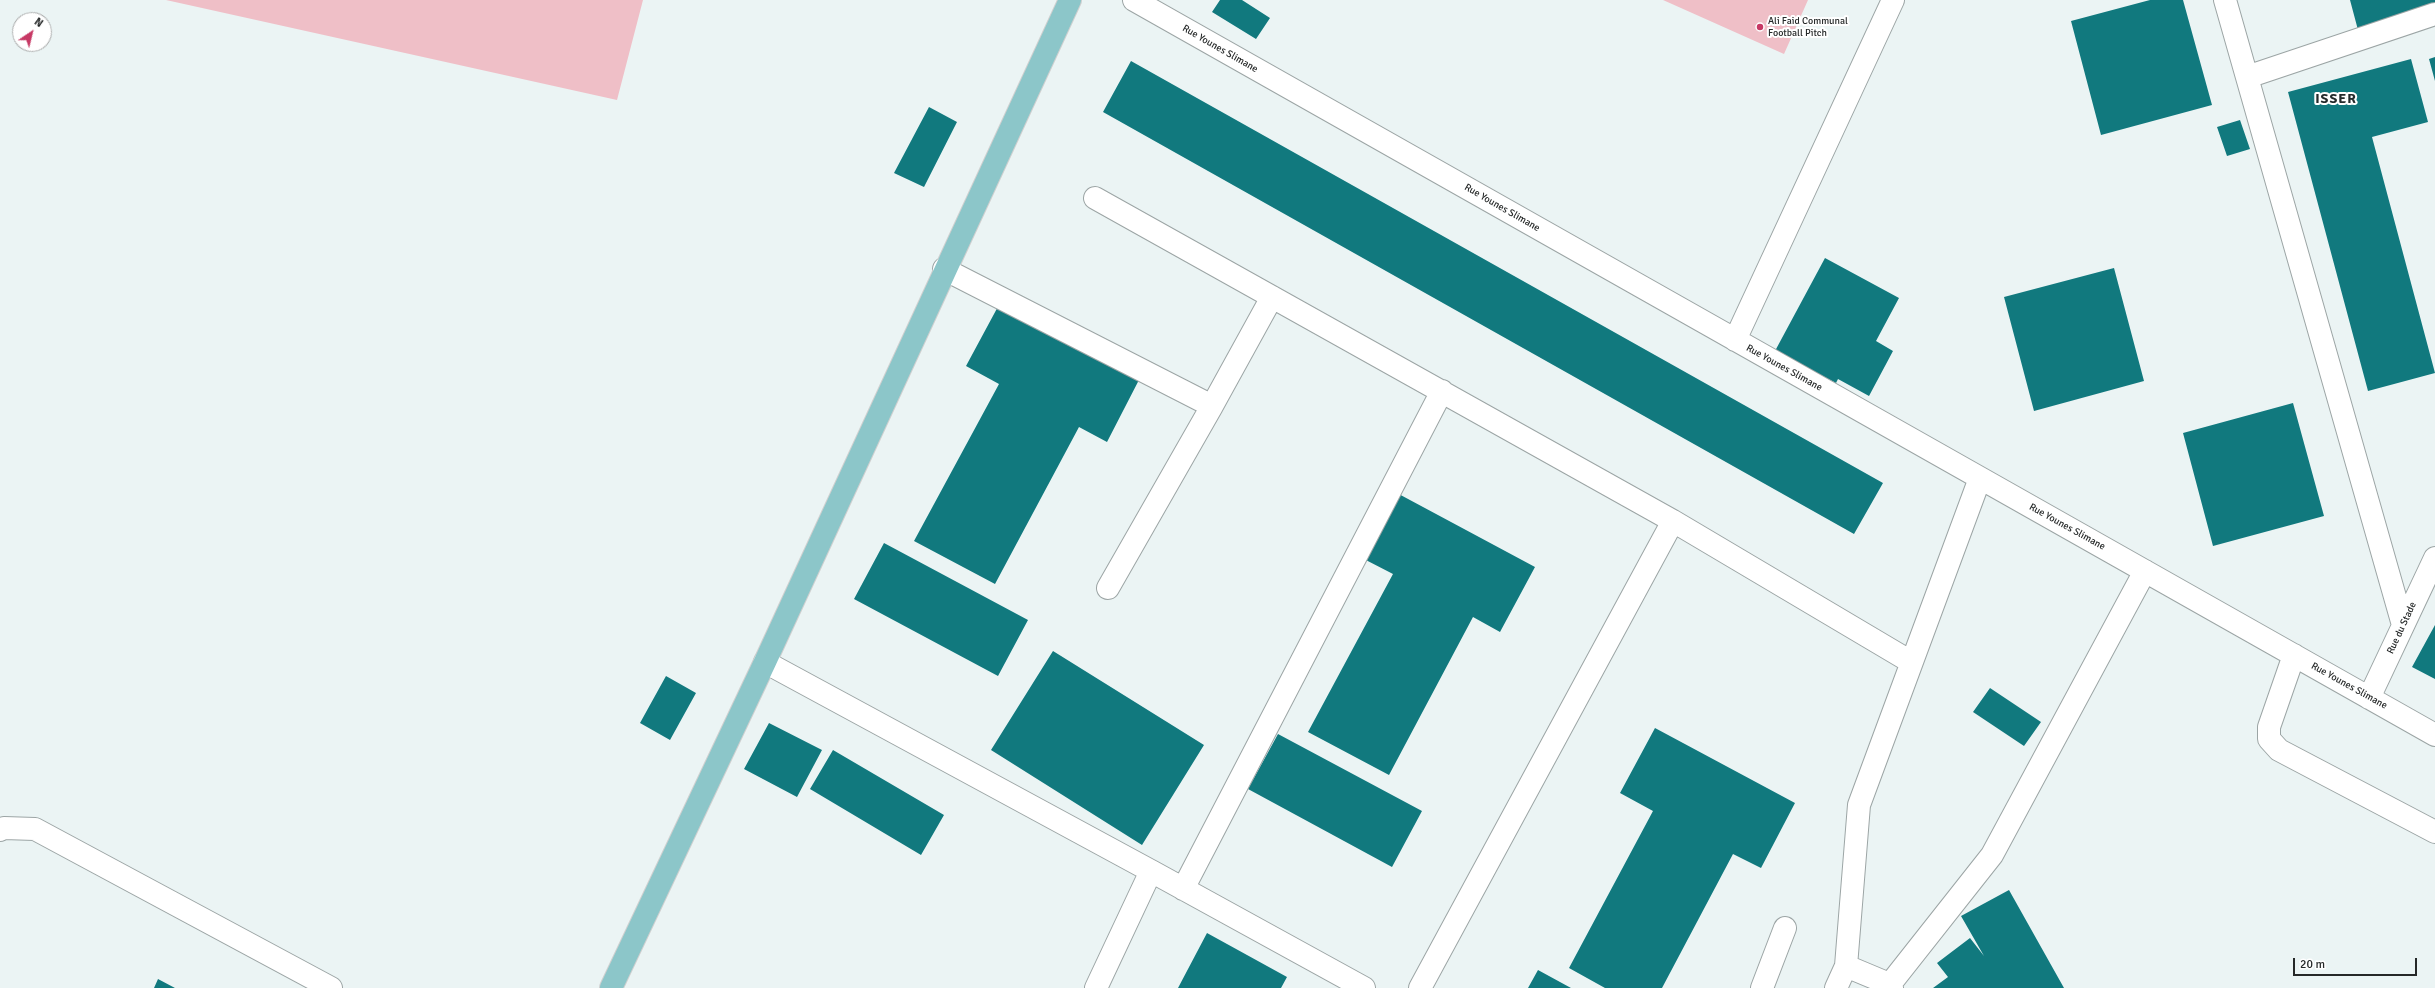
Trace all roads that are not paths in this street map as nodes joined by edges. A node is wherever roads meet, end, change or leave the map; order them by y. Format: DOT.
graph roads {
  1 [pos="1070,0"];
  2 [pos="1134,0"];
  3 [pos="1893,0"];
  4 [pos="2224,0"];
  5 [pos="2435,14"];
  6 [pos="2247,77"];
  7 [pos="1095,198"];
  8 [pos="944,269"];
  9 [pos="1272,297"];
  10 [pos="1735,340"];
  11 [pos="1442,391"];
  12 [pos="1212,406"];
  13 [pos="1980,478"];
  14 [pos="1673,521"];
  15 [pos="2435,558"];
  16 [pos="2145,571"];
  17 [pos="1108,588"];
  18 [pos="2403,625"];
  19 [pos="2294,655"];
  20 [pos="765,662"];
  21 [pos="1911,662"];
  22 [pos="2369,698"];
  23 [pos="2435,735"];
  24 [pos="0,830"];
  25 [pos="2435,832"];
  26 [pos="1151,871"];
  27 [pos="1184,889"];
  28 [pos="1785,928"];
  29 [pos="1846,966"];
  30 [pos="1889,987"];
  31 [pos="331,988"];
  32 [pos="611,988"];
  33 [pos="1096,988"];
  34 [pos="1364,988"];
  35 [pos="1420,988"];
  36 [pos="1762,988"];
  37 [pos="1836,988"];
  1 -- 8 [label="main road"];
  2 -- 10 [label="street, Rue Younes Slimane"];
  3 -- 10 [label="street"];
  4 -- 6 [label="street"];
  5 -- 6 [label="street"];
  6 -- 18 [label="street"];
  7 -- 9 [label="street"];
  8 -- 12 [label="street"];
  8 -- 20 [label="main road"];
  9 -- 11 [label="street"];
  9 -- 12 [label="street"];
  10 -- 13 [label="street, Rue Younes Slimane"];
  11 -- 14 [label="street"];
  11 -- 27 [label="street"];
  12 -- 17 [label="street"];
  13 -- 16 [label="street, Rue Younes Slimane"];
  13 -- 21 [label="street"];
  14 -- 21 [label="street"];
  14 -- 35 [label="street"];
  15 -- 18 [label="street, Rue du Stade"];
  16 -- 19 [label="street, Rue Younes Slimane"];
  16 -- 30 [label="street"];
  18 -- 22 [label="street, Rue du Stade"];
  19 -- 22 [label="street, Rue Younes Slimane"];
  19 -- 25 [label="street"];
  20 -- 26 [label="street"];
  20 -- 32 [label="main road"];
  21 -- 29 [label="street"];
  22 -- 23 [label="street, Rue Younes Slimane"];
  24 -- 31 [label="street"];
  26 -- 27 [label="street"];
  26 -- 33 [label="street"];
  27 -- 34 [label="street"];
  28 -- 36 [label="street"];
  29 -- 30 [label="street"];
  29 -- 37 [label="street"];
}
